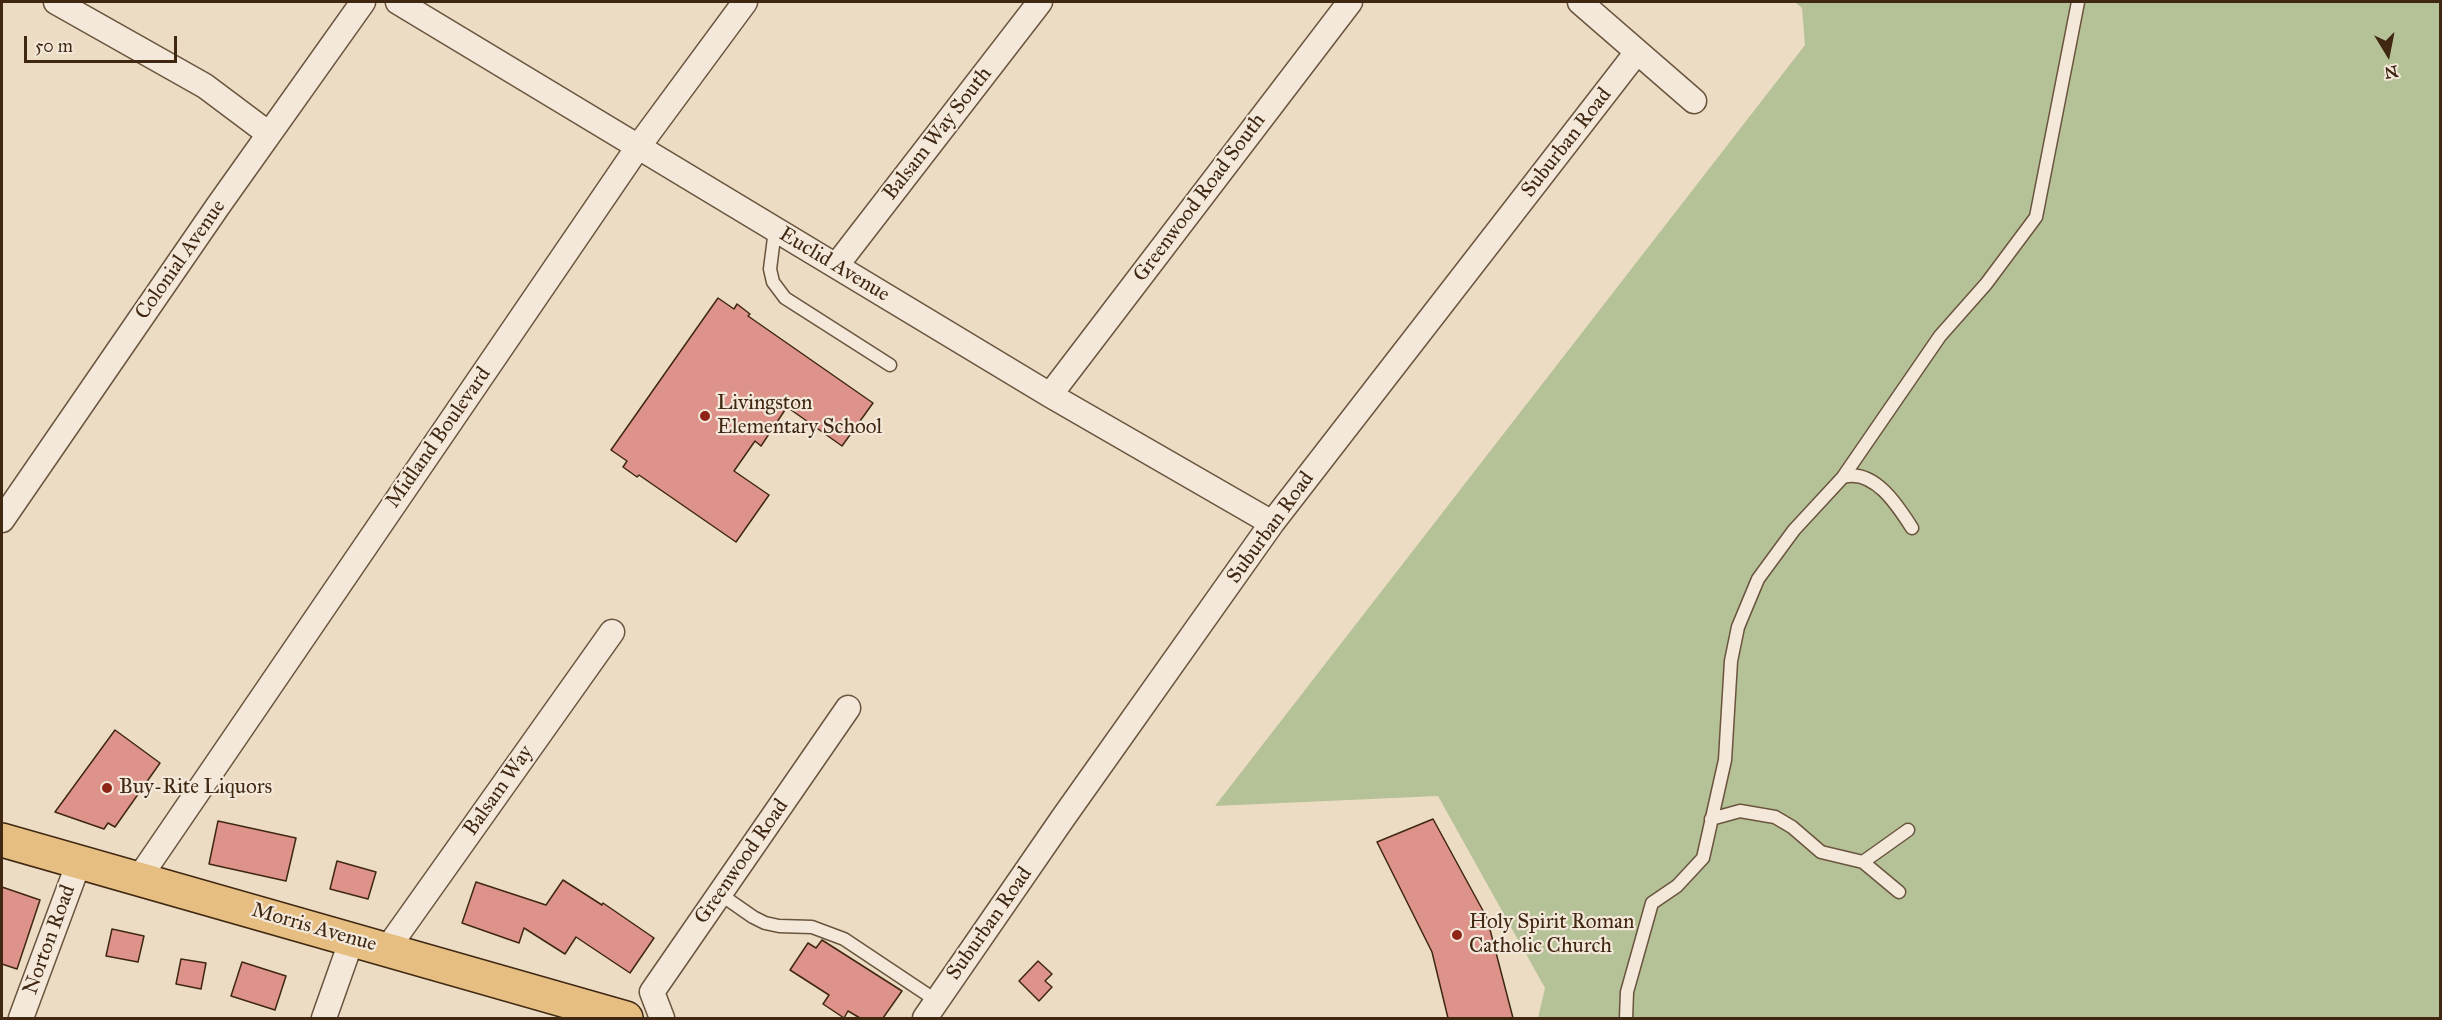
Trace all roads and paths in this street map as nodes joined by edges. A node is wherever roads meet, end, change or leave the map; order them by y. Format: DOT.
graph roads {
  1 [pos="56,2"];
  2 [pos="363,2"];
  3 [pos="398,2"];
  4 [pos="746,2"];
  5 [pos="1040,2"];
  6 [pos="1350,2"];
  7 [pos="1580,2"];
  8 [pos="2078,2"];
  9 [pos="1637,52"];
  10 [pos="1694,101"];
  11 [pos="269,134"];
  12 [pos="638,147"];
  13 [pos="775,230"];
  14 [pos="836,266"];
  15 [pos="890,365"];
  16 [pos="1050,394"];
  17 [pos="1843,477"];
  18 [pos="2,520"];
  19 [pos="1272,523"];
  20 [pos="1912,528"];
  21 [pos="612,632"];
  22 [pos="848,708"];
  23 [pos="1711,819"];
  24 [pos="1908,830"];
  25 [pos="2,840"];
  26 [pos="78,862"];
  27 [pos="1863,862"];
  28 [pos="139,878"];
  29 [pos="1899,892"];
  30 [pos="720,894"];
  31 [pos="352,939"];
  32 [pos="387,949"];
  33 [pos="931,1010"];
  34 [pos="21,1018"];
  35 [pos="324,1018"];
  36 [pos="626,1018"];
  37 [pos="662,1018"];
  38 [pos="1626,1018"];
  1 -- 11 [label="street"];
  2 -- 11 [label="street, Colonial Avenue"];
  3 -- 12 [label="street, Euclid Avenue"];
  4 -- 12 [label="street, Midland Boulevard"];
  5 -- 14 [label="street, Balsam Way South"];
  6 -- 16 [label="street, Greenwood Road South"];
  7 -- 9 [label="street"];
  8 -- 17 [label="lane"];
  9 -- 10 [label="street"];
  9 -- 19 [label="street, Suburban Road"];
  11 -- 18 [label="street, Colonial Avenue"];
  12 -- 13 [label="street, Euclid Avenue"];
  12 -- 28 [label="street, Midland Boulevard"];
  13 -- 14 [label="street, Euclid Avenue"];
  13 -- 15 [label="lane"];
  14 -- 16 [label="street, Euclid Avenue"];
  16 -- 19 [label="street, Euclid Avenue"];
  17 -- 20 [label="lane"];
  17 -- 23 [label="lane"];
  19 -- 33 [label="street, Suburban Road"];
  21 -- 32 [label="street, Balsam Way"];
  22 -- 30 [label="street, Greenwood Road"];
  23 -- 27 [label="lane"];
  23 -- 38 [label="lane"];
  24 -- 27 [label="lane"];
  25 -- 26 [label="main road, Morris Avenue"];
  26 -- 28 [label="main road, Morris Avenue"];
  26 -- 34 [label="street, Norton Road"];
  27 -- 29 [label="lane"];
  28 -- 31 [label="main road, Morris Avenue"];
  30 -- 33 [label="lane"];
  30 -- 37 [label="street, Greenwood Road"];
  31 -- 32 [label="main road, Morris Avenue"];
  31 -- 35 [label="street"];
  32 -- 36 [label="main road, Morris Avenue"];
}
